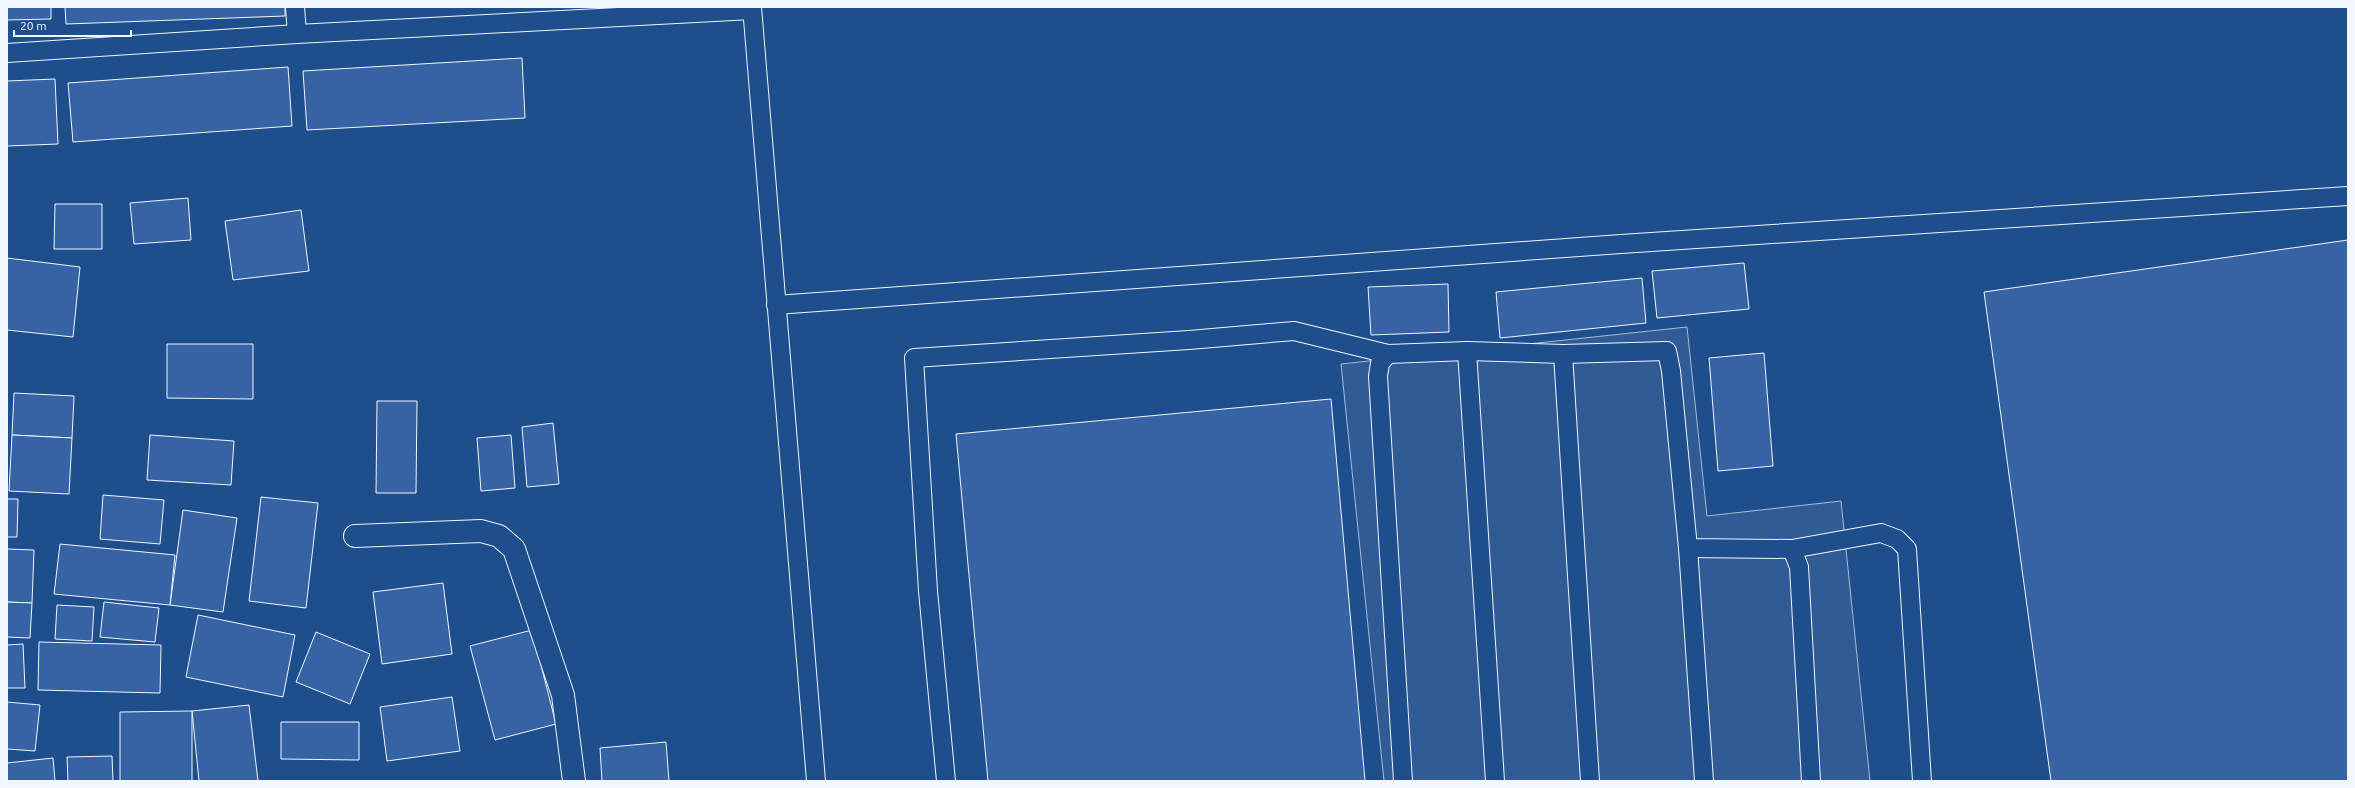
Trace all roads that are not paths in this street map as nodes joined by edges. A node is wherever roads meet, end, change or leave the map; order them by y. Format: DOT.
graph roads {
  1 [pos="295,7"];
  2 [pos="752,8"];
  3 [pos="297,34"];
  4 [pos="7,53"];
  5 [pos="2348,196"];
  6 [pos="776,305"];
  7 [pos="1467,351"];
  8 [pos="1388,354"];
  9 [pos="1562,354"];
  10 [pos="355,536"];
  11 [pos="1688,548"];
  12 [pos="1792,549"];
  13 [pos="574,781"];
  14 [pos="816,781"];
  15 [pos="946,781"];
  16 [pos="1403,781"];
  17 [pos="1495,781"];
  18 [pos="1590,781"];
  19 [pos="1704,781"];
  20 [pos="1811,781"];
  21 [pos="1922,781"];
  1 -- 3 [label="lane"];
  2 -- 3 [label="lane"];
  2 -- 6 [label="lane"];
  3 -- 4 [label="lane"];
  5 -- 6 [label="lane"];
  6 -- 14 [label="lane"];
  7 -- 8 [label="lane"];
  7 -- 9 [label="lane"];
  7 -- 17 [label="lane"];
  8 -- 15 [label="lane"];
  8 -- 16 [label="lane"];
  9 -- 11 [label="lane"];
  9 -- 18 [label="lane"];
  10 -- 13 [label="street"];
  11 -- 12 [label="lane"];
  11 -- 19 [label="lane"];
  12 -- 20 [label="lane"];
  12 -- 21 [label="lane"];
}
